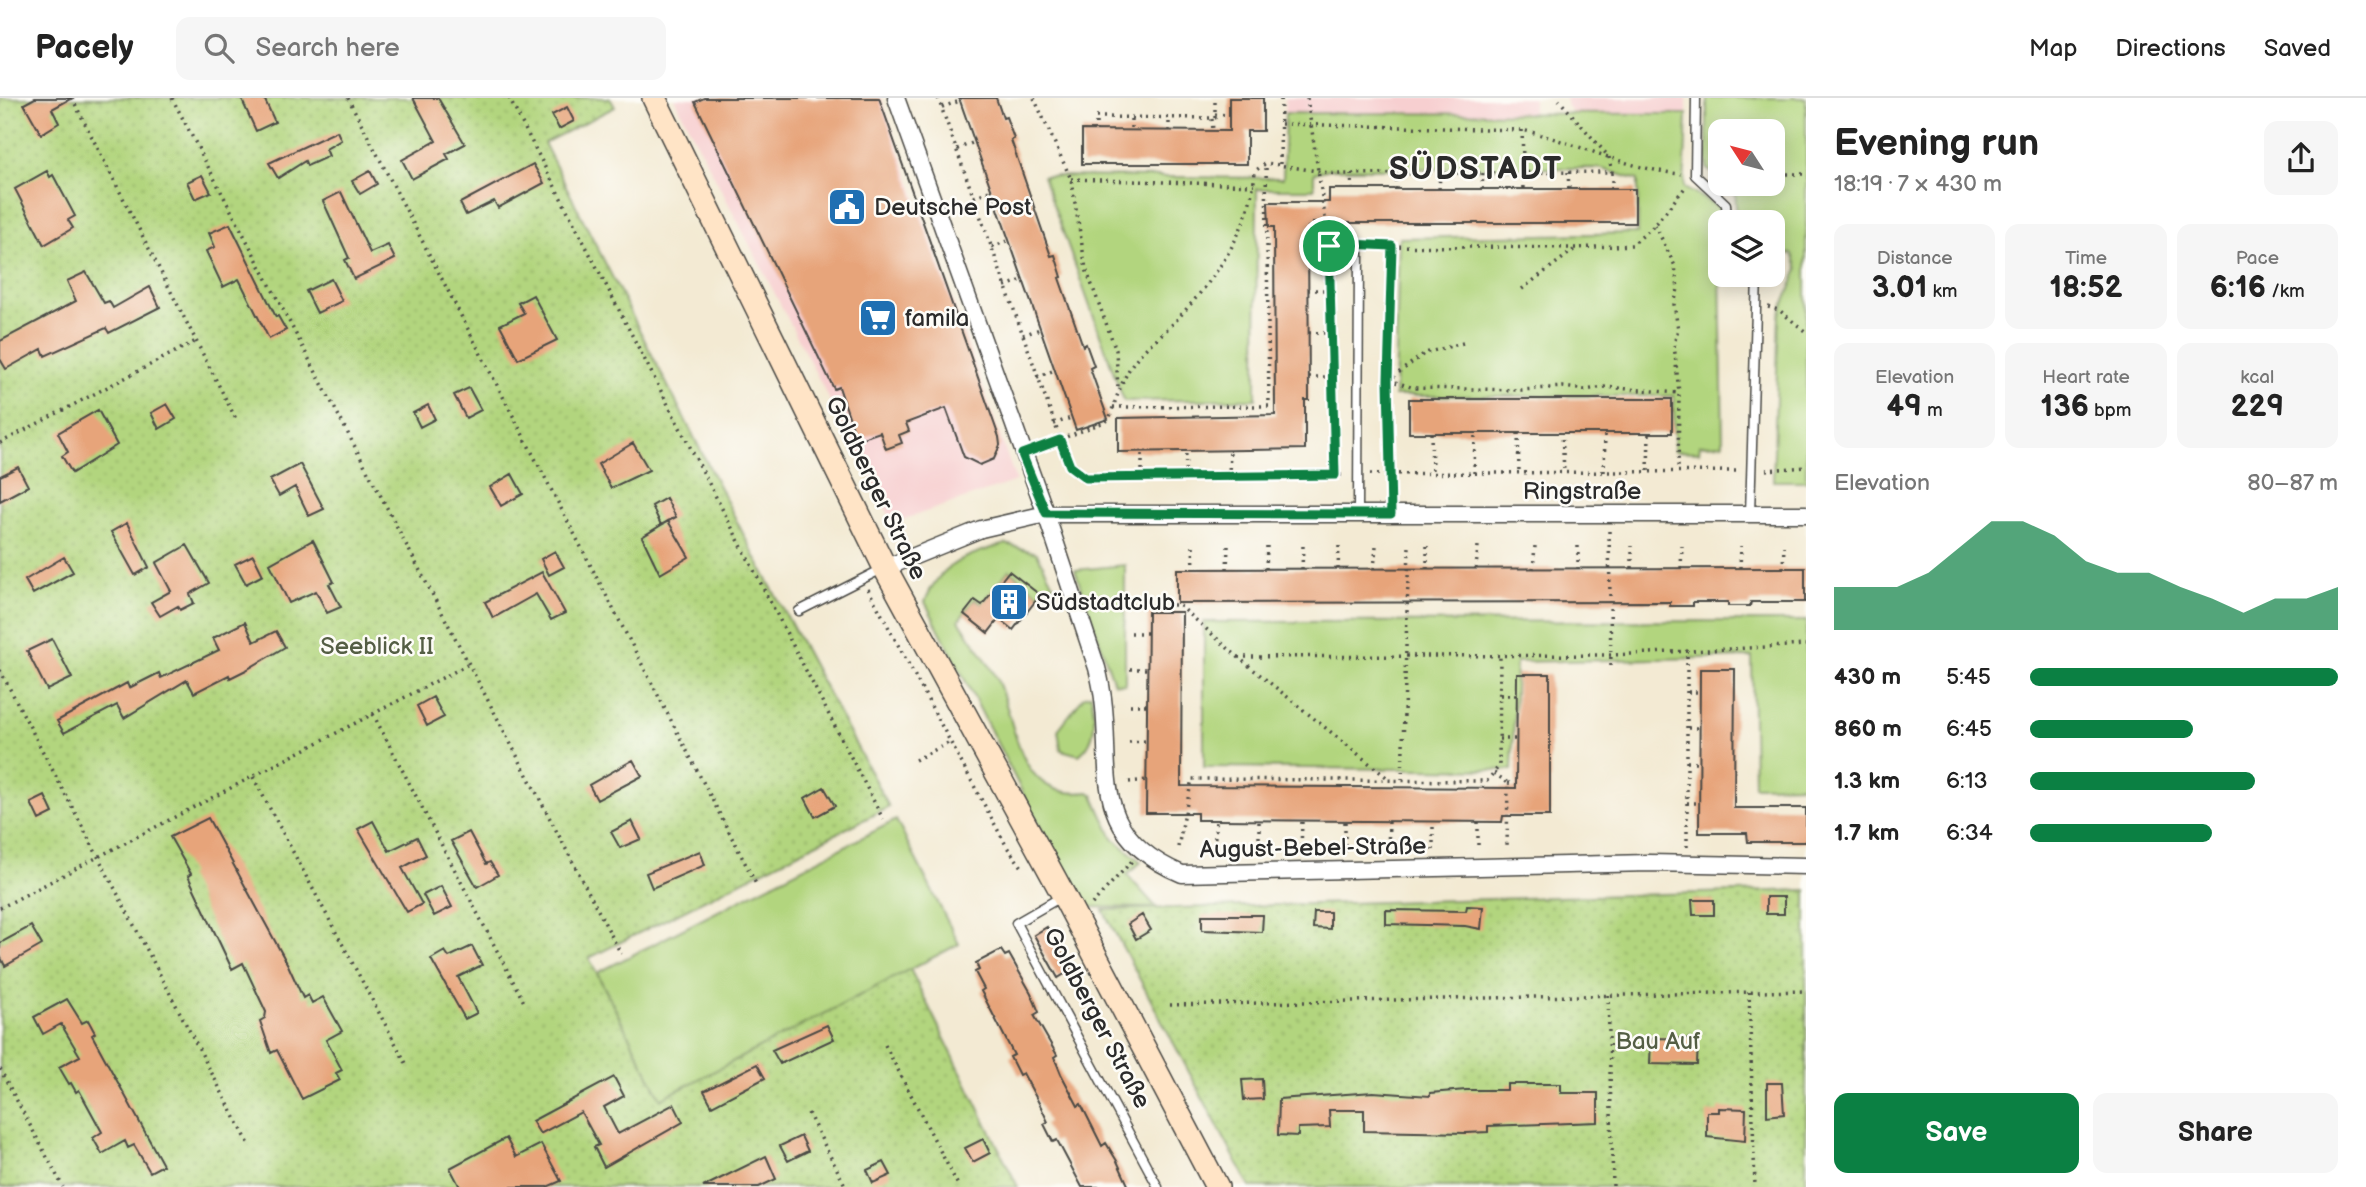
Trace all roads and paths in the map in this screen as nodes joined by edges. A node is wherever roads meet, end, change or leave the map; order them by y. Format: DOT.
graph roads {
  1 [pos="72,98"];
  2 [pos="172,98"];
  3 [pos="348,98"];
  4 [pos="509,98"];
  5 [pos="654,98"];
  6 [pos="896,98"];
  7 [pos="938,98"];
  8 [pos="1034,98"];
  9 [pos="1215,98"];
  10 [pos="1281,98"];
  11 [pos="1307,98"];
  12 [pos="1696,98"];
  13 [pos="1559,100"];
  14 [pos="960,101"];
  15 [pos="942,108"];
  16 [pos="1229,115"];
  17 [pos="1214,116"];
  18 [pos="1131,118"];
  19 [pos="1169,118"];
  20 [pos="1280,124"];
  21 [pos="1311,124"];
  22 [pos="1522,130"];
  23 [pos="1096,131"];
  24 [pos="1131,131"];
  25 [pos="1169,131"];
  26 [pos="1213,131"];
  27 [pos="975,142"];
  28 [pos="956,150"];
  29 [pos="1609,157"];
  30 [pos="1266,163"];
  31 [pos="1280,164"];
  32 [pos="1318,171"];
  33 [pos="1568,172"];
  34 [pos="1612,172"];
  35 [pos="1396,173"];
  36 [pos="1440,173"];
  37 [pos="1483,173"];
  38 [pos="1524,173"];
  39 [pos="1351,174"];
  40 [pos="1785,174"];
  41 [pos="1806,174"];
  42 [pos="1695,175"];
  43 [pos="1070,179"];
  44 [pos="1254,185"];
  45 [pos="1352,189"];
  46 [pos="1396,189"];
  47 [pos="1439,189"];
  48 [pos="1482,189"];
  49 [pos="1524,189"];
  50 [pos="1569,189"];
  51 [pos="1612,189"];
  52 [pos="992,190"];
  53 [pos="973,197"];
  54 [pos="1726,210"];
  55 [pos="1655,225"];
  56 [pos="1009,240"];
  57 [pos="1308,245"];
  58 [pos="1329,245"];
  59 [pos="1359,246"];
  60 [pos="1392,246"];
  61 [pos="991,247"];
  62 [pos="1576,248"];
  63 [pos="1023,280"];
  64 [pos="1005,286"];
  65 [pos="1756,287"];
  66 [pos="1522,289"];
  67 [pos="1308,290"];
  68 [pos="1330,290"];
  69 [pos="1756,304"];
  70 [pos="1040,329"];
  71 [pos="1806,332"];
  72 [pos="1309,333"];
  73 [pos="1331,333"];
  74 [pos="1023,335"];
  75 [pos="196,341"];
  76 [pos="1464,343"];
  77 [pos="1055,370"];
  78 [pos="1037,377"];
  79 [pos="1309,377"];
  80 [pos="1332,377"];
  81 [pos="1388,380"];
  82 [pos="1118,391"];
  83 [pos="1679,393"];
  84 [pos="1113,407"];
  85 [pos="1072,418"];
  86 [pos="237,421"];
  87 [pos="1054,424"];
  88 [pos="1562,432"];
  89 [pos="1431,433"];
  90 [pos="1475,433"];
  91 [pos="1518,433"];
  92 [pos="1605,433"];
  93 [pos="1649,433"];
  94 [pos="1060,440"];
  95 [pos="0,443"];
  96 [pos="1230,450"];
  97 [pos="1143,451"];
  98 [pos="1186,451"];
  99 [pos="1022,454"];
  100 [pos="1806,467"];
  101 [pos="1751,470"];
  102 [pos="1648,471"];
  103 [pos="1678,471"];
  104 [pos="1519,472"];
  105 [pos="1564,472"];
  106 [pos="1604,472"];
  107 [pos="1432,473"];
  108 [pos="1475,473"];
  109 [pos="1358,474"];
  110 [pos="1390,474"];
  111 [pos="1335,475"];
  112 [pos="1229,476"];
  113 [pos="1142,477"];
  114 [pos="1185,477"];
  115 [pos="1046,513"];
  116 [pos="1358,514"];
  117 [pos="1391,514"];
  118 [pos="1608,514"];
  119 [pos="1750,514"];
  120 [pos="1806,514"];
  121 [pos="1193,546"];
  122 [pos="1228,546"];
  123 [pos="1268,546"];
  124 [pos="1303,546"];
  125 [pos="1339,546"];
  126 [pos="1376,546"];
  127 [pos="1409,546"];
  128 [pos="1427,546"];
  129 [pos="1478,546"];
  130 [pos="1535,546"];
  131 [pos="1578,546"];
  132 [pos="1632,546"];
  133 [pos="1682,546"];
  134 [pos="1741,546"];
  135 [pos="1784,546"];
  136 [pos="885,568"];
  137 [pos="1632,568"];
  138 [pos="1681,568"];
  139 [pos="1740,568"];
  140 [pos="1783,568"];
  141 [pos="1194,569"];
  142 [pos="1227,569"];
  143 [pos="1266,569"];
  144 [pos="1302,569"];
  145 [pos="1338,569"];
  146 [pos="1374,569"];
  147 [pos="1427,569"];
  148 [pos="1476,569"];
  149 [pos="1533,569"];
  150 [pos="1578,569"];
  151 [pos="1131,605"];
  152 [pos="799,611"];
  153 [pos="1131,633"];
  154 [pos="1148,633"];
  155 [pos="1806,645"];
  156 [pos="1687,650"];
  157 [pos="1405,654"];
  158 [pos="1500,655"];
  159 [pos="1611,655"];
  160 [pos="1238,657"];
  161 [pos="467,665"];
  162 [pos="1130,669"];
  163 [pos="1148,669"];
  164 [pos="1611,669"];
  165 [pos="0,670"];
  166 [pos="1687,692"];
  167 [pos="1700,692"];
  168 [pos="1500,695"];
  169 [pos="1516,695"];
  170 [pos="1130,705"];
  171 [pos="1147,705"];
  172 [pos="373,714"];
  173 [pos="1687,728"];
  174 [pos="1700,728"];
  175 [pos="1499,739"];
  176 [pos="1516,739"];
  177 [pos="950,741"];
  178 [pos="1147,741"];
  179 [pos="1129,742"];
  180 [pos="915,760"];
  181 [pos="1687,762"];
  182 [pos="1699,762"];
  183 [pos="1494,773"];
  184 [pos="253,777"];
  185 [pos="1147,780"];
  186 [pos="1390,780"];
  187 [pos="1402,780"];
  188 [pos="1129,782"];
  189 [pos="1508,783"];
  190 [pos="1517,784"];
  191 [pos="1687,803"];
  192 [pos="1699,803"];
  193 [pos="883,819"];
  194 [pos="1216,820"];
  195 [pos="1259,820"];
  196 [pos="1302,821"];
  197 [pos="1345,821"];
  198 [pos="1389,821"];
  199 [pos="1433,822"];
  200 [pos="1478,822"];
  201 [pos="1178,847"];
  202 [pos="1141,850"];
  203 [pos="1687,851"];
  204 [pos="1214,852"];
  205 [pos="1259,852"];
  206 [pos="1301,852"];
  207 [pos="1345,852"];
  208 [pos="1388,852"];
  209 [pos="1433,852"];
  210 [pos="1478,852"];
  211 [pos="1507,852"];
  212 [pos="99,859"];
  213 [pos="1806,866"];
  214 [pos="756,884"];
  215 [pos="1064,896"];
  216 [pos="0,908"];
  217 [pos="1077,920"];
  218 [pos="621,954"];
  219 [pos="1806,991"];
  220 [pos="1749,992"];
  221 [pos="1608,995"];
  222 [pos="525,1004"];
  223 [pos="1170,1005"];
  224 [pos="885,1045"];
  225 [pos="407,1065"];
  226 [pos="0,1069"];
  227 [pos="808,1114"];
  228 [pos="250,1146"];
  229 [pos="63,1187"];
  230 [pos="846,1187"];
  231 [pos="959,1187"];
  232 [pos="1158,1187"];
  233 [pos="1217,1187"];
  234 [pos="1612,1187"];
  235 [pos="1755,1187"];
  1 -- 75 [label="path"];
  2 -- 161 [label="path"];
  3 -- 214 [label="path"];
  4 -- 193 [label="path"];
  5 -- 136 [label="main road, Goldberger Straße"];
  6 -- 99 [label="street, August-Bebel-Straße"];
  7 -- 15 [label="path"];
  8 -- 43 [label="path"];
  9 -- 17 [label="path"];
  10 -- 20 [label="path"];
  11 -- 21 [label="path"];
  12 -- 42 [label="lane"];
  13 -- 29 [label="path"];
  14 -- 15 [label="path"];
  15 -- 28 [label="path"];
  16 -- 17 [label="path"];
  17 -- 19 [label="path"];
  17 -- 26 [label="path"];
  18 -- 19 [label="path"];
  18 -- 23 [label="path"];
  18 -- 24 [label="path"];
  19 -- 25 [label="path"];
  20 -- 21 [label="path"];
  20 -- 31 [label="path"];
  21 -- 22 [label="path"];
  21 -- 32 [label="path"];
  22 -- 29 [label="path"];
  22 -- 38 [label="path"];
  27 -- 28 [label="path"];
  28 -- 53 [label="path"];
  29 -- 34 [label="path"];
  29 -- 42 [label="path"];
  30 -- 31 [label="path"];
  30 -- 44 [label="path"];
  30 -- 84 [label="path"];
  31 -- 32 [label="path"];
  32 -- 39 [label="path"];
  32 -- 58 [label="path"];
  33 -- 34 [label="path"];
  33 -- 38 [label="path"];
  33 -- 50 [label="path"];
  34 -- 51 [label="path"];
  35 -- 36 [label="path"];
  35 -- 39 [label="path"];
  35 -- 46 [label="path"];
  36 -- 37 [label="path"];
  36 -- 47 [label="path"];
  37 -- 38 [label="path"];
  37 -- 48 [label="path"];
  38 -- 49 [label="path"];
  39 -- 45 [label="path"];
  40 -- 41 [label="path"];
  42 -- 54 [label="lane"];
  42 -- 55 [label="path"];
  43 -- 44 [label="path"];
  43 -- 82 [label="path"];
  44 -- 82 [label="path"];
  52 -- 53 [label="path"];
  53 -- 61 [label="path"];
  55 -- 62 [label="path"];
  55 -- 83 [label="path"];
  56 -- 61 [label="path"];
  57 -- 58 [label="path"];
  58 -- 59 [label="path"];
  58 -- 68 [label="path"];
  59 -- 60 [label="path"];
  59 -- 109 [label="lane"];
  60 -- 62 [label="path"];
  60 -- 81 [label="path"];
  61 -- 64 [label="path"];
  62 -- 66 [label="path"];
  63 -- 64 [label="path"];
  64 -- 74 [label="path"];
  65 -- 69 [label="lane"];
  67 -- 68 [label="path"];
  68 -- 73 [label="path"];
  69 -- 71 [label="path"];
  69 -- 101 [label="lane"];
  70 -- 74 [label="path"];
  72 -- 73 [label="path"];
  73 -- 80 [label="path"];
  74 -- 78 [label="path"];
  75 -- 86 [label="path"];
  75 -- 95 [label="path"];
  76 -- 81 [label="path"];
  77 -- 78 [label="path"];
  78 -- 87 [label="path"];
  79 -- 80 [label="path"];
  80 -- 111 [label="path"];
  81 -- 83 [label="path"];
  81 -- 110 [label="path"];
  82 -- 84 [label="path"];
  83 -- 103 [label="path"];
  84 -- 94 [label="path"];
  85 -- 87 [label="path"];
  87 -- 94 [label="path"];
  88 -- 105 [label="path"];
  89 -- 107 [label="path"];
  90 -- 108 [label="path"];
  91 -- 104 [label="path"];
  92 -- 106 [label="path"];
  93 -- 102 [label="path"];
  94 -- 99 [label="path"];
  94 -- 113 [label="path"];
  96 -- 112 [label="path"];
  97 -- 113 [label="path"];
  98 -- 114 [label="path"];
  99 -- 115 [label="street, August-Bebel-Straße"];
  100 -- 101 [label="path"];
  101 -- 103 [label="path"];
  101 -- 119 [label="lane"];
  102 -- 103 [label="path"];
  102 -- 106 [label="path"];
  104 -- 105 [label="path"];
  104 -- 108 [label="path"];
  105 -- 106 [label="path"];
  107 -- 108 [label="path"];
  107 -- 110 [label="path"];
  109 -- 110 [label="path"];
  109 -- 111 [label="path"];
  109 -- 116 [label="lane"];
  110 -- 117 [label="path"];
  111 -- 112 [label="path"];
  112 -- 114 [label="path"];
  113 -- 114 [label="path"];
  115 -- 116 [label="street, Ringstraße"];
  115 -- 136 [label="street, Ringstraße"];
  115 -- 202 [label="street, August-Bebel-Straße"];
  116 -- 117 [label="street, Ringstraße"];
  117 -- 118 [label="street, Ringstraße"];
  118 -- 119 [label="street, Ringstraße"];
  118 -- 159 [label="path"];
  119 -- 120 [label="street, Ringstraße"];
  121 -- 141 [label="path"];
  122 -- 142 [label="path"];
  123 -- 143 [label="path"];
  124 -- 144 [label="path"];
  125 -- 145 [label="path"];
  126 -- 146 [label="path"];
  127 -- 157 [label="path"];
  128 -- 147 [label="path"];
  129 -- 148 [label="path"];
  130 -- 149 [label="path"];
  131 -- 150 [label="path"];
  132 -- 137 [label="path"];
  133 -- 138 [label="path"];
  134 -- 139 [label="path"];
  135 -- 140 [label="path"];
  136 -- 152 [label="lane"];
  136 -- 215 [label="main road, Goldberger Straße"];
  151 -- 160 [label="path"];
  153 -- 154 [label="path"];
  155 -- 156 [label="path"];
  156 -- 159 [label="path"];
  156 -- 166 [label="path"];
  157 -- 158 [label="path"];
  157 -- 160 [label="path"];
  157 -- 187 [label="path"];
  158 -- 159 [label="path"];
  158 -- 168 [label="path"];
  159 -- 164 [label="path"];
  160 -- 186 [label="path"];
  161 -- 172 [label="path"];
  161 -- 218 [label="path"];
  162 -- 163 [label="path"];
  165 -- 212 [label="path"];
  166 -- 167 [label="path"];
  166 -- 173 [label="path"];
  168 -- 169 [label="path"];
  168 -- 175 [label="path"];
  170 -- 171 [label="path"];
  172 -- 184 [label="path"];
  172 -- 222 [label="path"];
  173 -- 174 [label="path"];
  173 -- 181 [label="path"];
  175 -- 176 [label="path"];
  175 -- 183 [label="path"];
  177 -- 180 [label="path"];
  178 -- 179 [label="path"];
  181 -- 182 [label="path"];
  181 -- 191 [label="path"];
  183 -- 187 [label="path"];
  183 -- 189 [label="path"];
  184 -- 212 [label="path"];
  184 -- 225 [label="path"];
  185 -- 188 [label="path"];
  186 -- 187 [label="path"];
  186 -- 201 [label="path"];
  189 -- 190 [label="path"];
  189 -- 211 [label="path"];
  191 -- 192 [label="path"];
  191 -- 203 [label="path"];
  194 -- 204 [label="path"];
  195 -- 205 [label="path"];
  196 -- 206 [label="path"];
  197 -- 207 [label="path"];
  198 -- 208 [label="path"];
  199 -- 209 [label="path"];
  200 -- 210 [label="path"];
  202 -- 213 [label="street, August-Bebel-Straße"];
  202 -- 217 [label="path"];
  212 -- 216 [label="path"];
  212 -- 228 [label="path"];
  215 -- 217 [label="main road, Goldberger Straße"];
  215 -- 232 [label="lane, Goldberger Straße"];
  217 -- 233 [label="main road, Goldberger Straße"];
  219 -- 220 [label="path"];
  220 -- 221 [label="path"];
  220 -- 235 [label="path"];
  221 -- 223 [label="path"];
  221 -- 234 [label="path"];
  224 -- 231 [label="path"];
  226 -- 229 [label="path"];
  227 -- 230 [label="path"];
}
